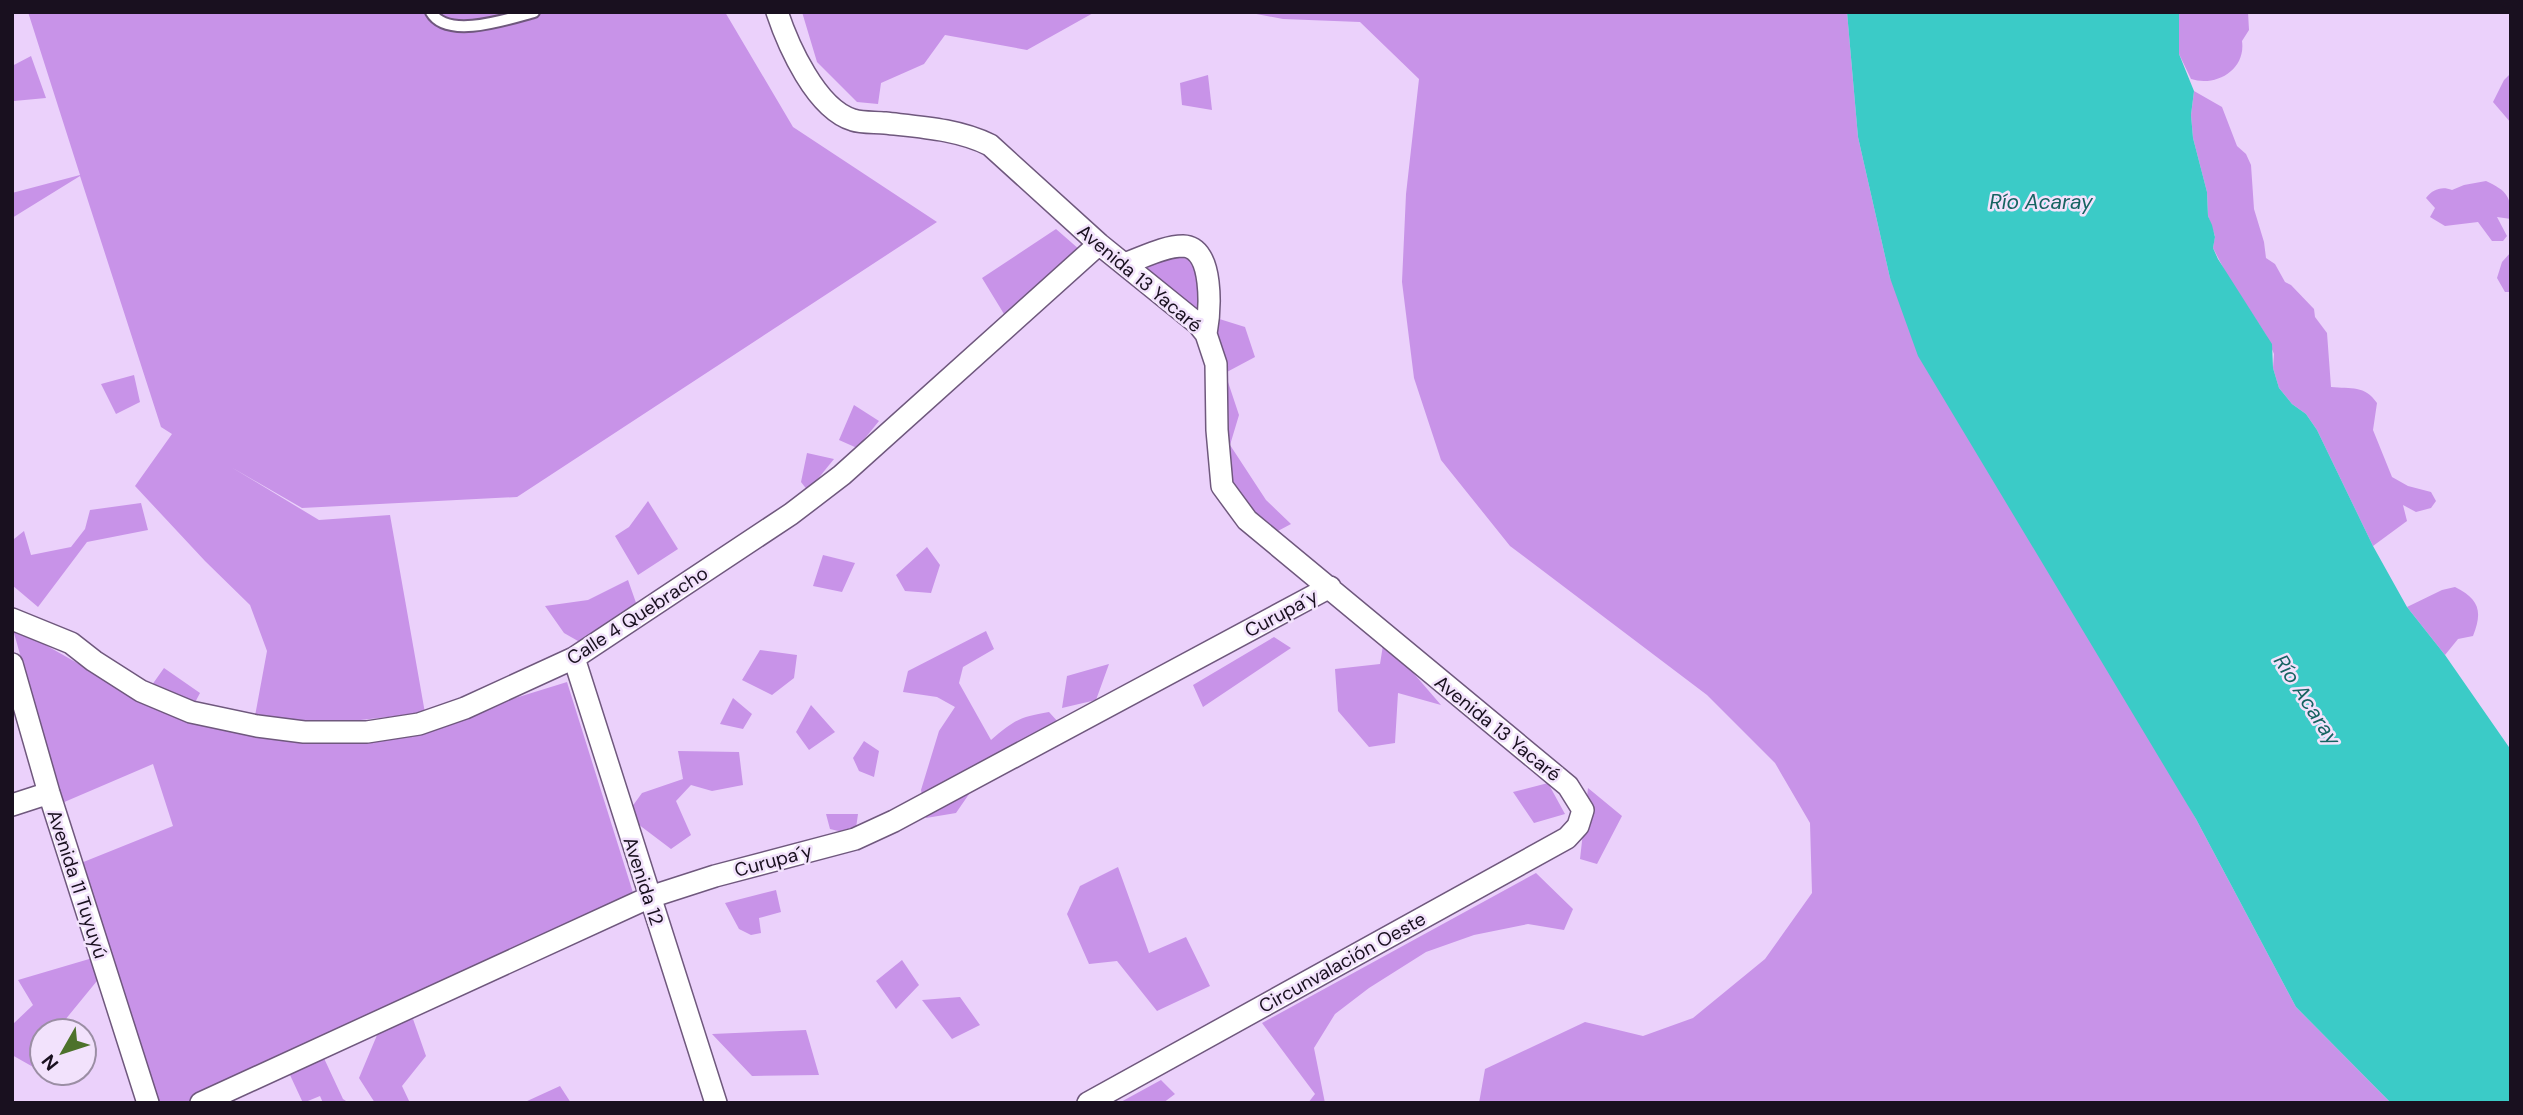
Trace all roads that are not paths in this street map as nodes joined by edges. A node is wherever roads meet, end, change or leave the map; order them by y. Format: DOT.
graph roads {
  1 [pos="431,12"];
  2 [pos="534,12"];
  3 [pos="777,12"];
  4 [pos="1099,244"];
  5 [pos="1124,264"];
  6 [pos="1206,334"];
  7 [pos="1330,587"];
  8 [pos="12,619"];
  9 [pos="574,658"];
  10 [pos="12,664"];
  11 [pos="49,793"];
  12 [pos="12,805"];
  13 [pos="1583,810"];
  14 [pos="650,897"];
  15 [pos="148,1103"];
  16 [pos="201,1103"];
  17 [pos="716,1103"];
  18 [pos="1088,1103"];
  1 -- 2 [label="lane"];
  3 -- 4 [label="street, Avenida 13 Yacaré"];
  4 -- 5 [label="street, Avenida 13 Yacaré"];
  4 -- 9 [label="street, Calle 4 Quebracho"];
  5 -- 6 [label="street, Avenida 13 Yacaré"];
  5 -- 6 [label="street"];
  6 -- 7 [label="street, Avenida 13 Yacaré"];
  7 -- 13 [label="street, Avenida 13 Yacaré"];
  7 -- 14 [label="street, Curupa´y"];
  8 -- 9 [label="street, Calle 4 Quebracho"];
  9 -- 14 [label="street, Avenida 12"];
  10 -- 11 [label="street, Avenida 11 Tuyuyú"];
  11 -- 12 [label="street"];
  11 -- 15 [label="street, Avenida 11 Tuyuyú"];
  13 -- 18 [label="street, Circunvalación Oeste"];
  14 -- 16 [label="street, Curupa´y"];
  14 -- 17 [label="street, Avenida 12"];
}
